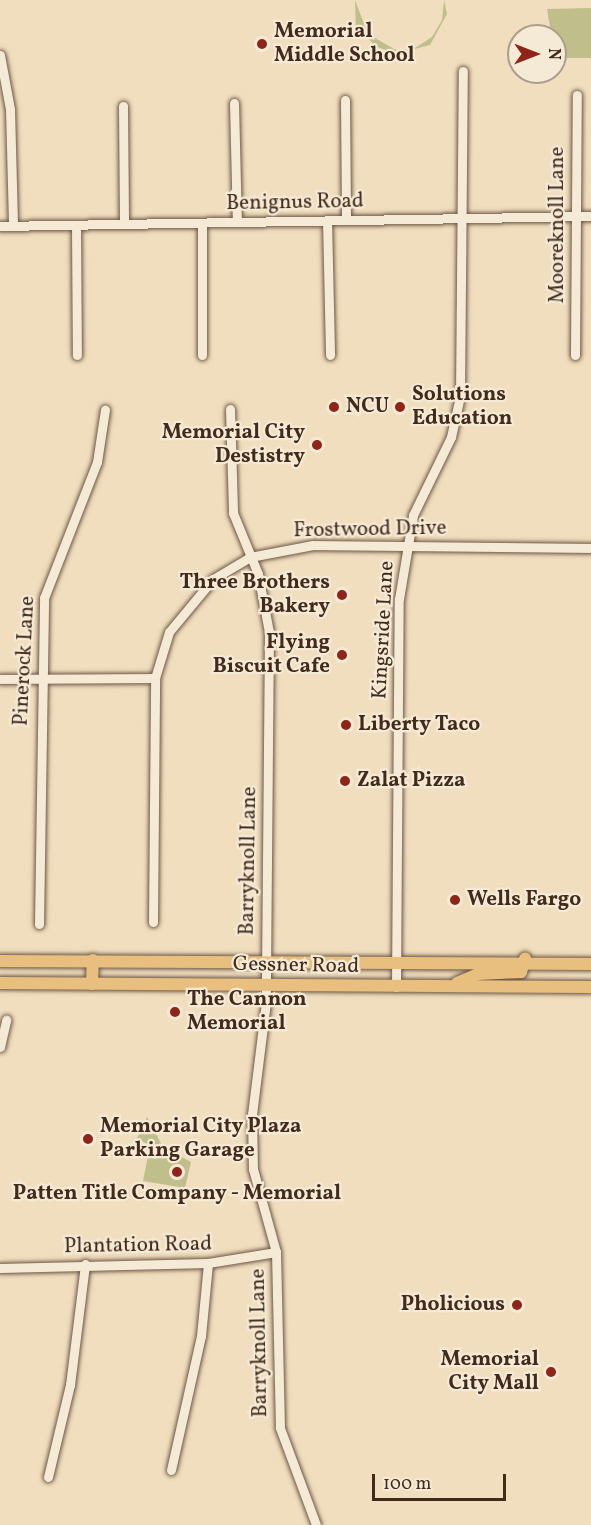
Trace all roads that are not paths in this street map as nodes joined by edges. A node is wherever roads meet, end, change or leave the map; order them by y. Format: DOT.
graph roads {
  1 [pos="0,56"];
  2 [pos="463,71"];
  3 [pos="577,95"];
  4 [pos="345,100"];
  5 [pos="234,103"];
  6 [pos="123,106"];
  7 [pos="575,216"];
  8 [pos="591,216"];
  9 [pos="461,218"];
  10 [pos="327,220"];
  11 [pos="346,220"];
  12 [pos="237,222"];
  13 [pos="202,223"];
  14 [pos="76,225"];
  15 [pos="124,225"];
  16 [pos="0,226"];
  17 [pos="13,226"];
  18 [pos="202,354"];
  19 [pos="77,355"];
  20 [pos="330,355"];
  21 [pos="575,355"];
  22 [pos="230,409"];
  23 [pos="105,410"];
  24 [pos="407,546"];
  25 [pos="591,548"];
  26 [pos="250,557"];
  27 [pos="40,678"];
  28 [pos="155,678"];
  29 [pos="0,679"];
  30 [pos="153,922"];
  31 [pos="39,924"];
  32 [pos="525,959"];
  33 [pos="93,960"];
  34 [pos="0,961"];
  35 [pos="266,961"];
  36 [pos="394,961"];
  37 [pos="591,964"];
  38 [pos="0,983"];
  39 [pos="92,984"];
  40 [pos="265,985"];
  41 [pos="451,986"];
  42 [pos="396,987"];
  43 [pos="591,987"];
  44 [pos="6,1020"];
  45 [pos="0,1047"];
  46 [pos="276,1252"];
  47 [pos="208,1263"];
  48 [pos="85,1264"];
  49 [pos="0,1268"];
  50 [pos="171,1470"];
  51 [pos="48,1477"];
  52 [pos="316,1525"];
  1 -- 17 [label="street"];
  2 -- 9 [label="street, Kingsride Lane"];
  3 -- 7 [label="street, Mooreknoll Lane"];
  4 -- 11 [label="street"];
  5 -- 12 [label="street"];
  6 -- 15 [label="street"];
  7 -- 8 [label="street, Benignus Road"];
  7 -- 9 [label="street, Benignus Road"];
  7 -- 21 [label="street, Mooreknoll Lane"];
  9 -- 11 [label="street, Benignus Road"];
  9 -- 24 [label="street, Kingsride Lane"];
  10 -- 11 [label="street, Benignus Road"];
  10 -- 12 [label="street, Benignus Road"];
  10 -- 20 [label="street"];
  12 -- 13 [label="street, Benignus Road"];
  13 -- 15 [label="street, Benignus Road"];
  13 -- 18 [label="street"];
  14 -- 15 [label="street, Benignus Road"];
  14 -- 17 [label="street, Benignus Road"];
  14 -- 19 [label="street"];
  16 -- 17 [label="street, Benignus Road"];
  22 -- 26 [label="street, Barryknoll Lane"];
  23 -- 27 [label="street, Pinerock Lane"];
  24 -- 25 [label="street, Frostwood Drive"];
  24 -- 26 [label="street, Frostwood Drive"];
  24 -- 36 [label="street, Kingsride Lane"];
  26 -- 28 [label="street, Frostwood Drive"];
  26 -- 35 [label="street, Barryknoll Lane"];
  27 -- 28 [label="street"];
  27 -- 29 [label="street"];
  27 -- 31 [label="street, Pinerock Lane"];
  28 -- 30 [label="street, Frostwood Drive"];
  32 -- 36 [label="main road, Gessner Road"];
  32 -- 37 [label="main road, Gessner Road"];
  32 -- 41 [label="main road"];
  33 -- 34 [label="main road, Gessner Road"];
  33 -- 35 [label="main road, Gessner Road"];
  33 -- 39 [label="main road"];
  35 -- 36 [label="main road, Gessner Road"];
  35 -- 40 [label="street, Barryknoll Lane"];
  36 -- 42 [label="street, Kingsride Lane"];
  38 -- 39 [label="main road, Gessner Road"];
  39 -- 40 [label="main road, Gessner Road"];
  40 -- 42 [label="main road, Gessner Road"];
  40 -- 46 [label="street, Barryknoll Lane"];
  41 -- 42 [label="main road, Gessner Road"];
  41 -- 43 [label="main road, Gessner Road"];
  44 -- 45 [label="street"];
  46 -- 47 [label="street, Plantation Road"];
  46 -- 52 [label="street, Barryknoll Lane"];
  47 -- 48 [label="street, Plantation Road"];
  47 -- 50 [label="street"];
  48 -- 49 [label="street, Plantation Road"];
  48 -- 51 [label="street"];
}
